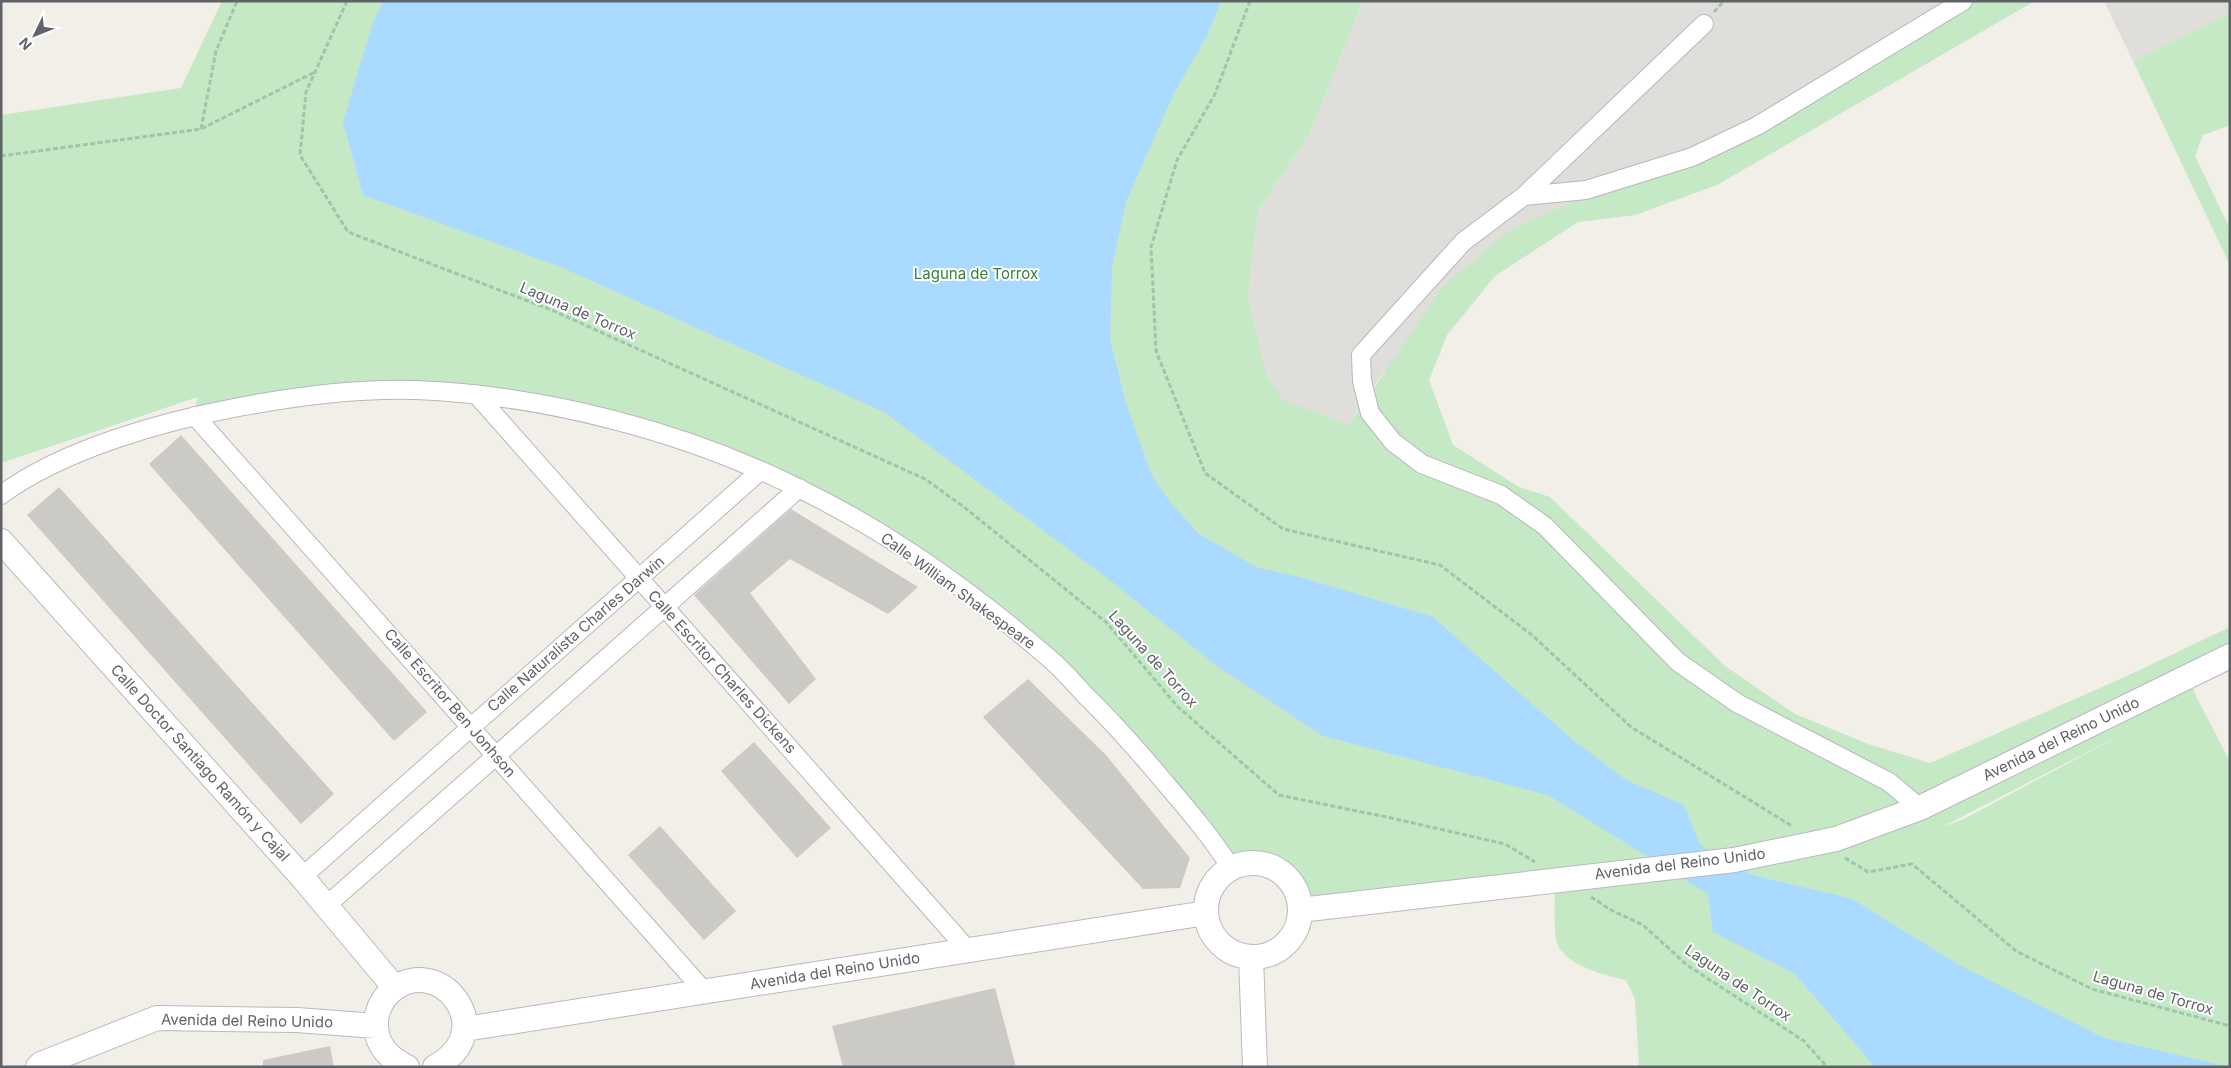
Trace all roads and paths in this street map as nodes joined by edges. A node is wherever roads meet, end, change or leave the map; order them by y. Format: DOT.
graph roads {
  1 [pos="237,1"];
  2 [pos="347,1"];
  3 [pos="1250,1"];
  4 [pos="1963,1"];
  5 [pos="1704,24"];
  6 [pos="315,72"];
  7 [pos="201,129"];
  8 [pos="1,156"];
  9 [pos="1524,196"];
  10 [pos="476,394"];
  11 [pos="195,416"];
  12 [pos="760,471"];
  13 [pos="799,488"];
  14 [pos="1,495"];
  15 [pos="1,541"];
  16 [pos="639,578"];
  17 [pos="664,607"];
  18 [pos="2230,656"];
  19 [pos="471,727"];
  20 [pos="496,756"];
  21 [pos="1920,808"];
  22 [pos="1820,842"];
  23 [pos="1231,868"];
  24 [pos="302,877"];
  25 [pos="1564,879"];
  26 [pos="326,906"];
  27 [pos="1300,910"];
  28 [pos="1206,912"];
  29 [pos="968,950"];
  30 [pos="1251,957"];
  31 [pos="395,988"];
  32 [pos="704,991"];
  33 [pos="376,1026"];
  34 [pos="2230,1026"];
  35 [pos="464,1029"];
  36 [pos="444,1065"];
  37 [pos="38,1067"];
  38 [pos="407,1067"];
  39 [pos="1255,1067"];
  40 [pos="1826,1067"];
  1 -- 7 [label="path"];
  2 -- 6 [label="path, Laguna de Torrox"];
  3 -- 22 [label="path, Laguna de Torrox"];
  4 -- 9 [label="street"];
  5 -- 9 [label="street"];
  6 -- 7 [label="path"];
  6 -- 25 [label="path, Laguna de Torrox"];
  7 -- 8 [label="path"];
  9 -- 21 [label="street"];
  10 -- 11 [label="street, Calle William Shakespeare"];
  10 -- 12 [label="street, Calle William Shakespeare"];
  10 -- 16 [label="street, Calle Escritor Charles Dickens"];
  11 -- 14 [label="street, Calle William Shakespeare"];
  11 -- 19 [label="street, Calle Escritor Ben Jonhson"];
  12 -- 13 [label="street, Calle William Shakespeare"];
  12 -- 16 [label="street, Calle Naturalista Charles Darwin"];
  13 -- 17 [label="street"];
  13 -- 23 [label="street, Calle William Shakespeare"];
  15 -- 24 [label="street, Calle Doctor Santiago Ramón y Cajal"];
  16 -- 17 [label="street, Calle Escritor Charles Dickens"];
  16 -- 19 [label="street, Calle Naturalista Charles Darwin"];
  17 -- 20 [label="street"];
  17 -- 29 [label="street, Calle Escritor Charles Dickens"];
  18 -- 21 [label="street, Avenida del Reino Unido"];
  19 -- 20 [label="street, Calle Escritor Ben Jonhson"];
  19 -- 24 [label="street, Calle Naturalista Charles Darwin"];
  20 -- 26 [label="street"];
  20 -- 32 [label="street, Calle Escritor Ben Jonhson"];
  21 -- 22 [label="street, Avenida del Reino Unido"];
  22 -- 25 [label="street, Avenida del Reino Unido"];
  22 -- 34 [label="path, Laguna de Torrox"];
  23 -- 27 [label="street"];
  23 -- 28 [label="street"];
  24 -- 26 [label="street, Calle Doctor Santiago Ramón y Cajal"];
  25 -- 27 [label="street, Avenida del Reino Unido"];
  25 -- 40 [label="path, Laguna de Torrox"];
  26 -- 31 [label="street, Calle Doctor Santiago Ramón y Cajal"];
  27 -- 30 [label="street"];
  28 -- 29 [label="street, Avenida del Reino Unido"];
  28 -- 30 [label="street"];
  29 -- 32 [label="street, Avenida del Reino Unido"];
  30 -- 39 [label="street"];
  31 -- 33 [label="street"];
  31 -- 35 [label="street"];
  32 -- 35 [label="street, Avenida del Reino Unido"];
  33 -- 37 [label="street, Avenida del Reino Unido"];
  33 -- 38 [label="street"];
  35 -- 36 [label="street"];
}
